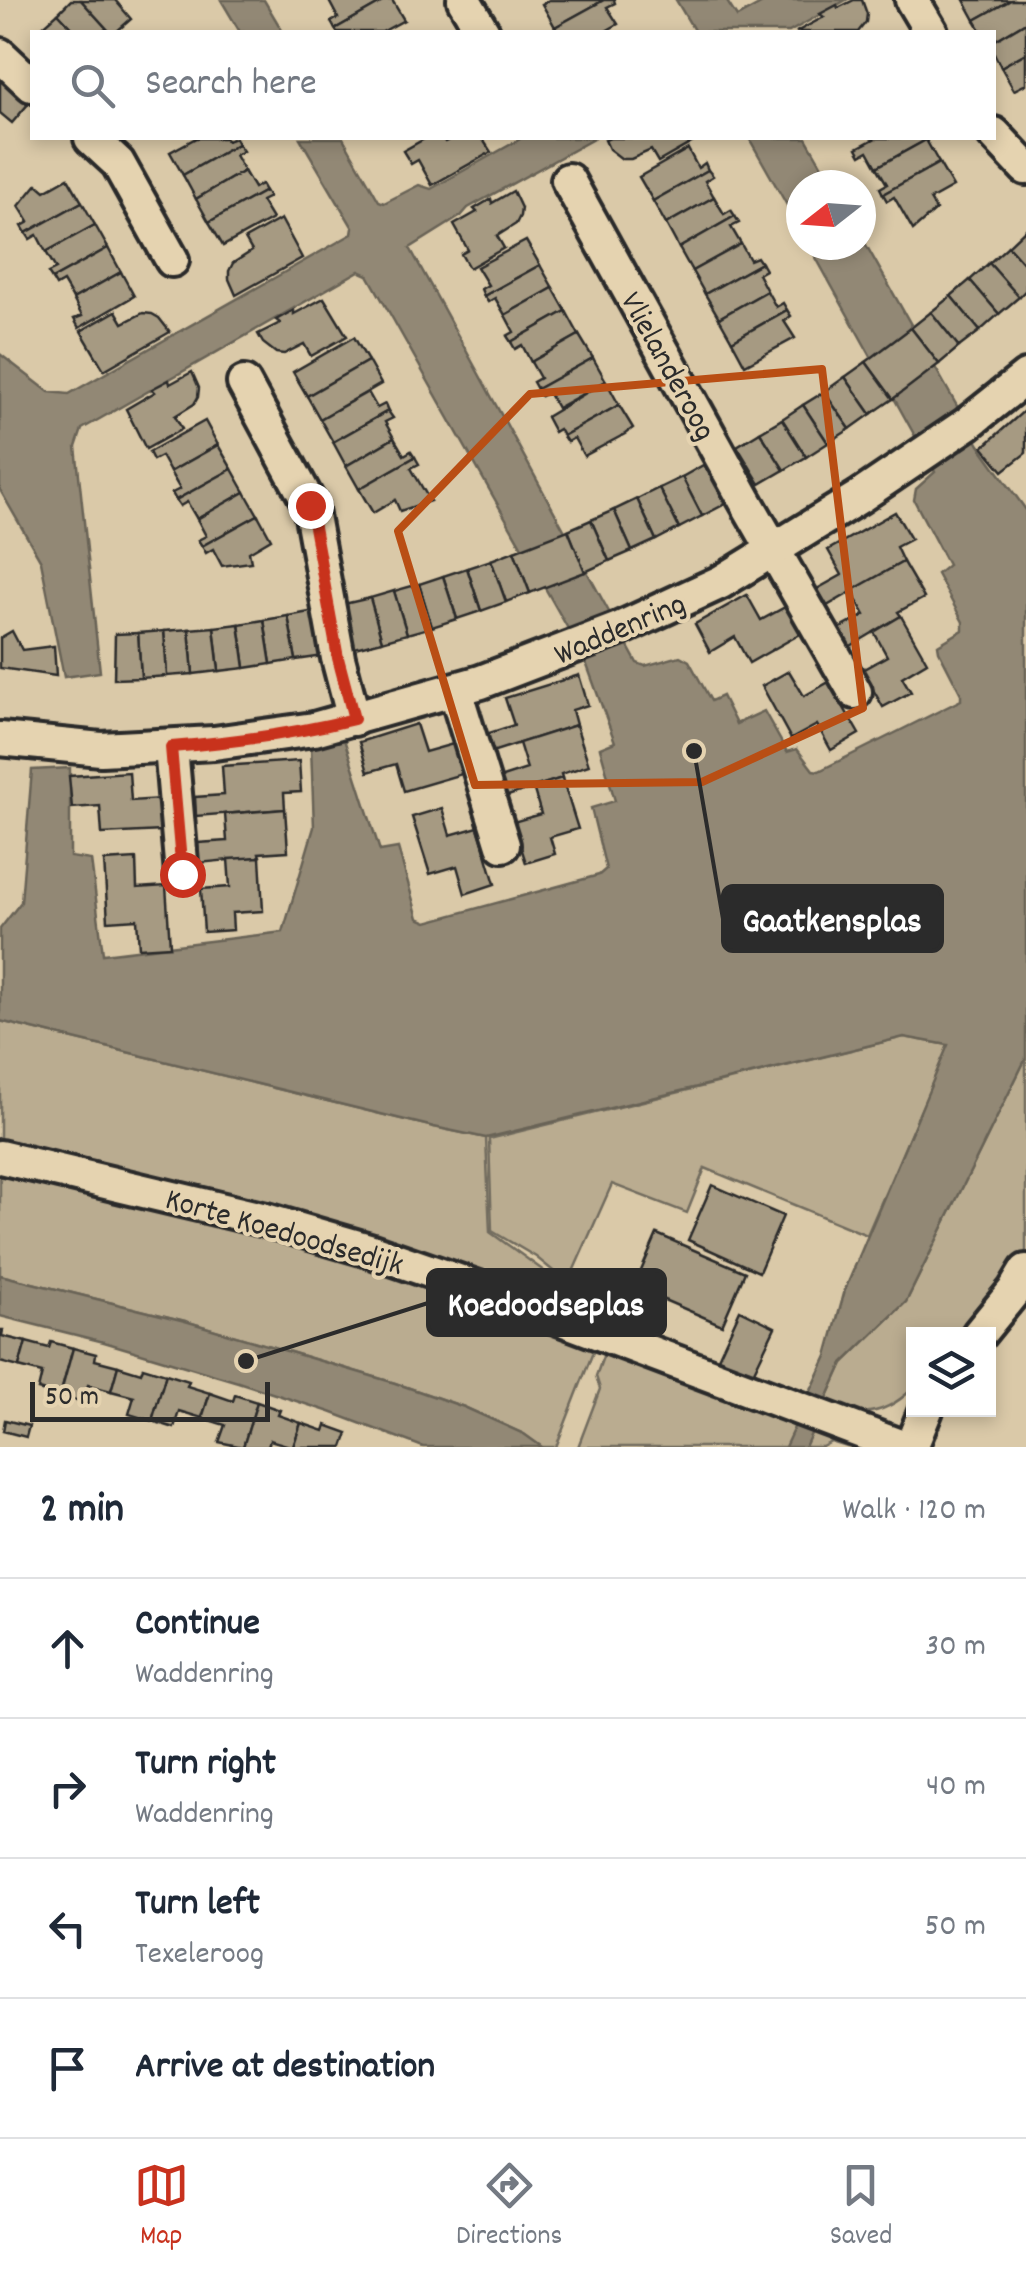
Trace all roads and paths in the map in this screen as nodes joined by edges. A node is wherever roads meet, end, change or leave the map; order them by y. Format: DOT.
graph roads {
  1 [pos="464,0"];
  2 [pos="912,0"];
  3 [pos="482,30"];
  4 [pos="930,30"];
  5 [pos="0,55"];
  6 [pos="30,82"];
  7 [pos="996,136"];
  8 [pos="93,140"];
  9 [pos="1026,168"];
  10 [pos="568,180"];
  11 [pos="172,260"];
  12 [pos="1026,377"];
  13 [pos="244,383"];
  14 [pos="775,550"];
  15 [pos="455,690"];
  16 [pos="854,692"];
  17 [pos="354,719"];
  18 [pos="0,739"];
  19 [pos="171,747"];
  20 [pos="503,846"];
  21 [pos="182,874"];
  22 [pos="0,1158"];
  23 [pos="1026,1271"];
  24 [pos="984,1327"];
  25 [pos="923,1417"];
  26 [pos="902,1447"];
  27 [pos="912,1447"];
  1 -- 3 [label="street"];
  2 -- 4 [label="street"];
  5 -- 6 [label="street"];
  7 -- 9 [label="street"];
  8 -- 11 [label="street"];
  10 -- 14 [label="street, Vlielanderoog"];
  12 -- 14 [label="street, Waddenring"];
  13 -- 17 [label="street"];
  14 -- 15 [label="street, Waddenring"];
  14 -- 16 [label="street"];
  15 -- 17 [label="street, Waddenring"];
  15 -- 20 [label="street"];
  17 -- 19 [label="street, Waddenring"];
  18 -- 19 [label="street, Waddenring"];
  19 -- 21 [label="street"];
  22 -- 26 [label="street, Korte Koedoodsedijk"];
  23 -- 24 [label="street"];
  25 -- 27 [label="street"];
}
